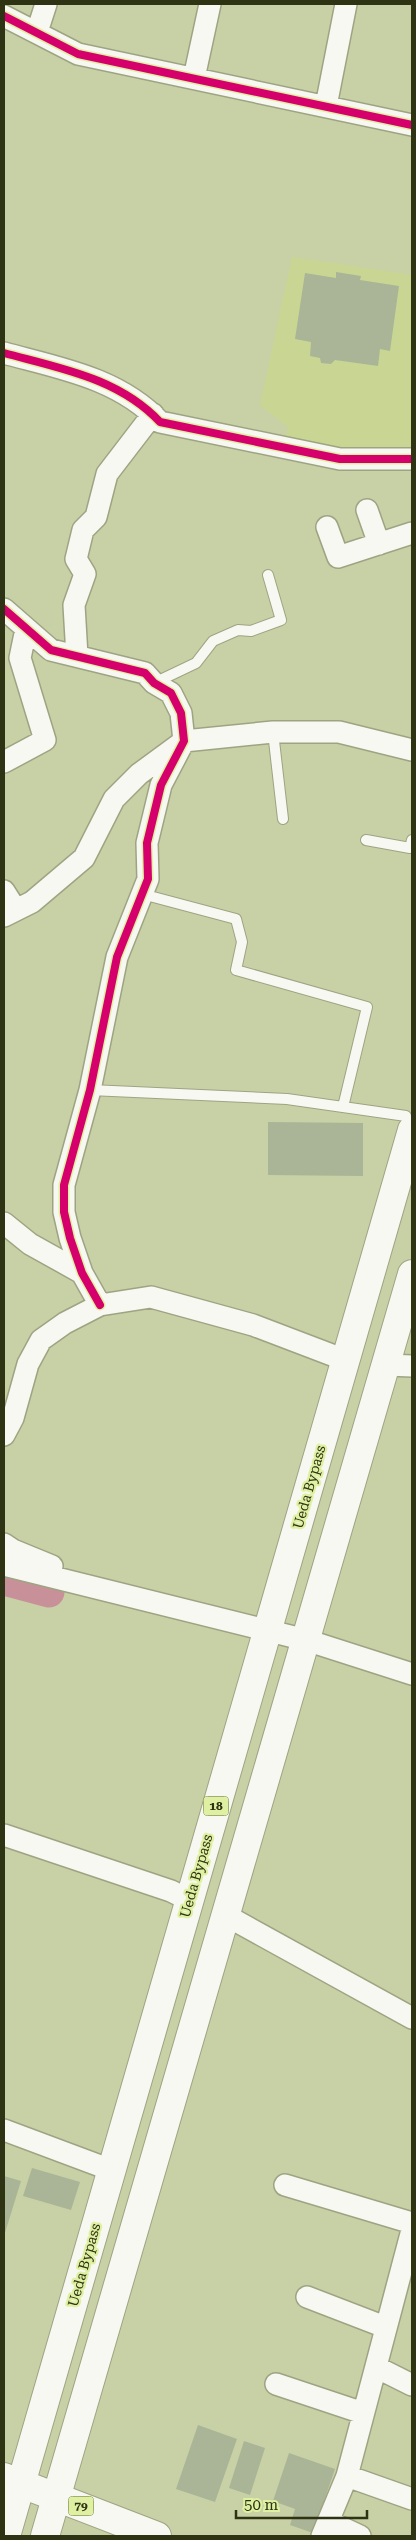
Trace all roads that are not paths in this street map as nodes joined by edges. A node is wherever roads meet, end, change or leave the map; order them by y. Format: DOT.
graph roads {
  1 [pos="46,4"];
  2 [pos="210,4"];
  3 [pos="346,4"];
  4 [pos="5,20"];
  5 [pos="37,32"];
  6 [pos="194,78"];
  7 [pos="326,106"];
  8 [pos="412,126"];
  9 [pos="4,353"];
  10 [pos="153,414"];
  11 [pos="412,459"];
  12 [pos="367,510"];
  13 [pos="326,527"];
  14 [pos="412,533"];
  15 [pos="380,544"];
  16 [pos="268,575"];
  17 [pos="4,609"];
  18 [pos="26,629"];
  19 [pos="77,656"];
  20 [pos="154,683"];
  21 [pos="274,732"];
  22 [pos="184,741"];
  23 [pos="412,750"];
  24 [pos="4,762"];
  25 [pos="283,819"];
  26 [pos="366,840"];
  27 [pos="412,840"];
  28 [pos="4,891"];
  29 [pos="142,894"];
  30 [pos="10,913"];
  31 [pos="90,1090"];
  32 [pos="343,1107"];
  33 [pos="409,1123"];
  34 [pos="4,1223"];
  35 [pos="82,1273"];
  36 [pos="412,1274"];
  37 [pos="100,1305"];
  38 [pos="345,1360"];
  39 [pos="404,1363"];
  40 [pos="4,1435"];
  41 [pos="4,1544"];
  42 [pos="4,1566"];
  43 [pos="60,1579"];
  44 [pos="268,1630"];
  45 [pos="306,1640"];
  46 [pos="412,1674"];
  47 [pos="4,1835"];
  48 [pos="189,1900"];
  49 [pos="226,1916"];
  50 [pos="412,2018"];
  51 [pos="4,2130"];
  52 [pos="111,2170"];
  53 [pos="285,2185"];
  54 [pos="412,2223"];
  55 [pos="412,2230"];
  56 [pos="307,2298"];
  57 [pos="385,2327"];
  58 [pos="376,2367"];
  59 [pos="276,2384"];
  60 [pos="412,2385"];
  61 [pos="363,2413"];
  62 [pos="347,2476"];
  63 [pos="12,2480"];
  64 [pos="57,2496"];
  65 [pos="412,2499"];
  66 [pos="325,2529"];
  67 [pos="6,2536"];
  68 [pos="45,2536"];
  69 [pos="157,2536"];
  70 [pos="360,2536"];
  1 -- 5 [label="street"];
  2 -- 6 [label="street"];
  3 -- 7 [label="street"];
  4 -- 5 [label="street"];
  5 -- 6 [label="street"];
  6 -- 7 [label="street"];
  7 -- 8 [label="street"];
  9 -- 10 [label="street"];
  10 -- 11 [label="street"];
  10 -- 19 [label="street"];
  12 -- 15 [label="street"];
  13 -- 15 [label="street"];
  14 -- 15 [label="street"];
  16 -- 20 [label="lane"];
  17 -- 18 [label="street"];
  18 -- 19 [label="street"];
  18 -- 24 [label="street"];
  19 -- 20 [label="street"];
  20 -- 22 [label="street"];
  21 -- 22 [label="street"];
  21 -- 23 [label="street"];
  21 -- 25 [label="lane"];
  22 -- 29 [label="street"];
  22 -- 30 [label="street"];
  26 -- 27 [label="lane"];
  28 -- 30 [label="street"];
  29 -- 31 [label="street"];
  29 -- 32 [label="lane"];
  31 -- 32 [label="lane"];
  31 -- 35 [label="street"];
  32 -- 33 [label="lane"];
  33 -- 38 [label="main road, Ueda Bypass / 18"];
  34 -- 35 [label="street"];
  35 -- 37 [label="street"];
  36 -- 39 [label="main road"];
  37 -- 38 [label="street"];
  37 -- 40 [label="street"];
  38 -- 44 [label="main road, Ueda Bypass / 18"];
  39 -- 45 [label="main road"];
  41 -- 43 [label="street"];
  42 -- 43 [label="street"];
  43 -- 44 [label="street"];
  44 -- 45 [label="street"];
  44 -- 48 [label="main road, Ueda Bypass / 18"];
  45 -- 46 [label="street"];
  45 -- 49 [label="main road"];
  47 -- 48 [label="street"];
  48 -- 52 [label="main road, Ueda Bypass / 18"];
  49 -- 50 [label="street"];
  49 -- 64 [label="main road"];
  51 -- 52 [label="street"];
  52 -- 63 [label="main road, Ueda Bypass / 18"];
  53 -- 54 [label="street"];
  55 -- 57 [label="street"];
  56 -- 57 [label="street"];
  57 -- 58 [label="street"];
  58 -- 60 [label="street"];
  58 -- 61 [label="street"];
  59 -- 61 [label="street"];
  61 -- 62 [label="street"];
  62 -- 65 [label="street"];
  62 -- 66 [label="street"];
  63 -- 64 [label="main road, 79"];
  63 -- 67 [label="main road, Ueda Bypass / 18"];
  64 -- 68 [label="main road"];
  64 -- 69 [label="main road, 79"];
  66 -- 70 [label="street"];
}
